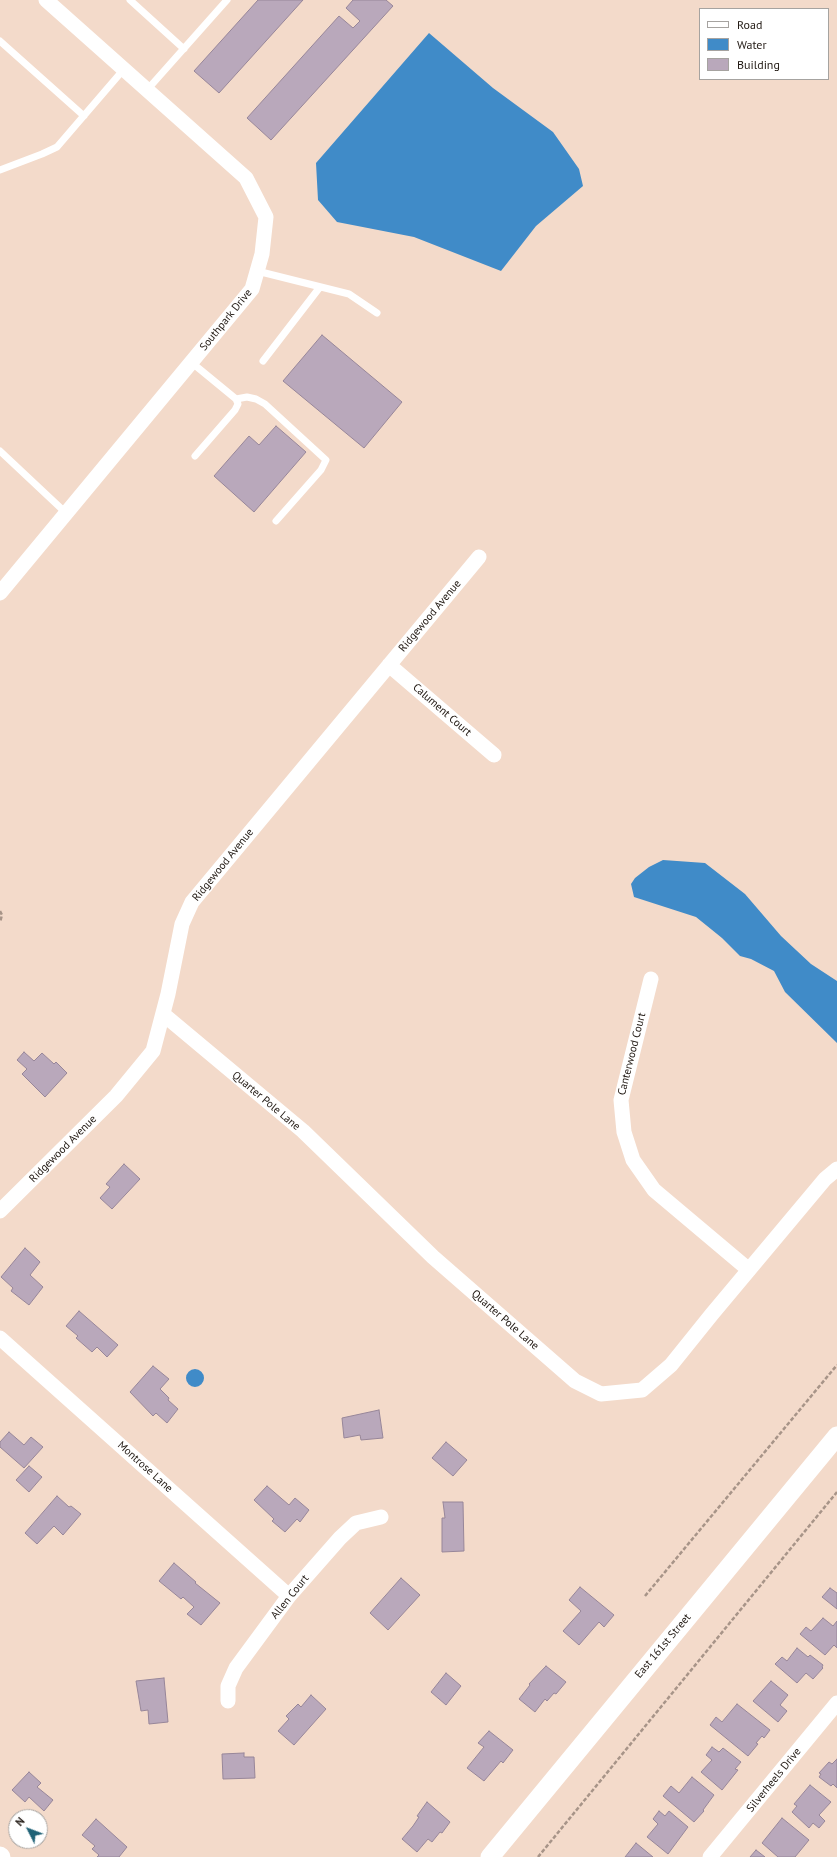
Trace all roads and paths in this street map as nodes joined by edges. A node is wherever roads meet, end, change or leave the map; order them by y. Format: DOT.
graph roads {
  1 [pos="46,0"];
  2 [pos="130,0"];
  3 [pos="227,0"];
  4 [pos="0,41"];
  5 [pos="184,49"];
  6 [pos="124,69"];
  7 [pos="147,90"];
  8 [pos="84,116"];
  9 [pos="0,170"];
  10 [pos="257,271"];
  11 [pos="320,287"];
  12 [pos="377,314"];
  13 [pos="264,361"];
  14 [pos="191,362"];
  15 [pos="236,399"];
  16 [pos="0,450"];
  17 [pos="195,456"];
  18 [pos="66,513"];
  19 [pos="276,521"];
  20 [pos="479,557"];
  21 [pos="0,593"];
  22 [pos="389,665"];
  23 [pos="494,755"];
  24 [pos="0,911"];
  25 [pos="0,922"];
  26 [pos="651,979"];
  27 [pos="163,1014"];
  28 [pos="837,1168"];
  29 [pos="0,1211"];
  30 [pos="749,1270"];
  31 [pos="0,1338"];
  32 [pos="837,1365"];
  33 [pos="837,1436"];
  34 [pos="837,1492"];
  35 [pos="381,1517"];
  36 [pos="289,1596"];
  37 [pos="645,1596"];
  38 [pos="228,1701"];
  39 [pos="837,1702"];
  40 [pos="490,1857"];
  41 [pos="538,1857"];
  42 [pos="710,1857"];
  1 -- 6 [label="street, Southpark Drive"];
  2 -- 5 [label="lane"];
  3 -- 5 [label="lane"];
  4 -- 8 [label="lane"];
  5 -- 7 [label="lane"];
  6 -- 7 [label="street, Southpark Drive"];
  6 -- 8 [label="lane"];
  7 -- 10 [label="street, Southpark Drive"];
  8 -- 9 [label="lane"];
  10 -- 11 [label="lane"];
  10 -- 14 [label="street, Southpark Drive"];
  11 -- 12 [label="lane"];
  11 -- 13 [label="lane"];
  14 -- 15 [label="lane"];
  14 -- 18 [label="street, Southpark Drive"];
  15 -- 17 [label="lane"];
  15 -- 19 [label="lane"];
  16 -- 18 [label="lane"];
  18 -- 21 [label="street, Southpark Drive"];
  20 -- 22 [label="street, Ridgewood Avenue"];
  22 -- 23 [label="street, Calument Court"];
  22 -- 27 [label="street, Ridgewood Avenue"];
  24 -- 25 [label="path"];
  26 -- 30 [label="street, Canterwood Court"];
  27 -- 29 [label="street, Ridgewood Avenue"];
  27 -- 30 [label="street, Quarter Pole Lane"];
  28 -- 30 [label="street, Quarter Pole Lane"];
  31 -- 36 [label="street, Montrose Lane"];
  32 -- 37 [label="path"];
  33 -- 40 [label="street, East 161st Street"];
  34 -- 41 [label="path"];
  35 -- 36 [label="street, Allen Court"];
  36 -- 38 [label="street, Allen Court"];
  39 -- 42 [label="street, Silverheels Drive"];
}
